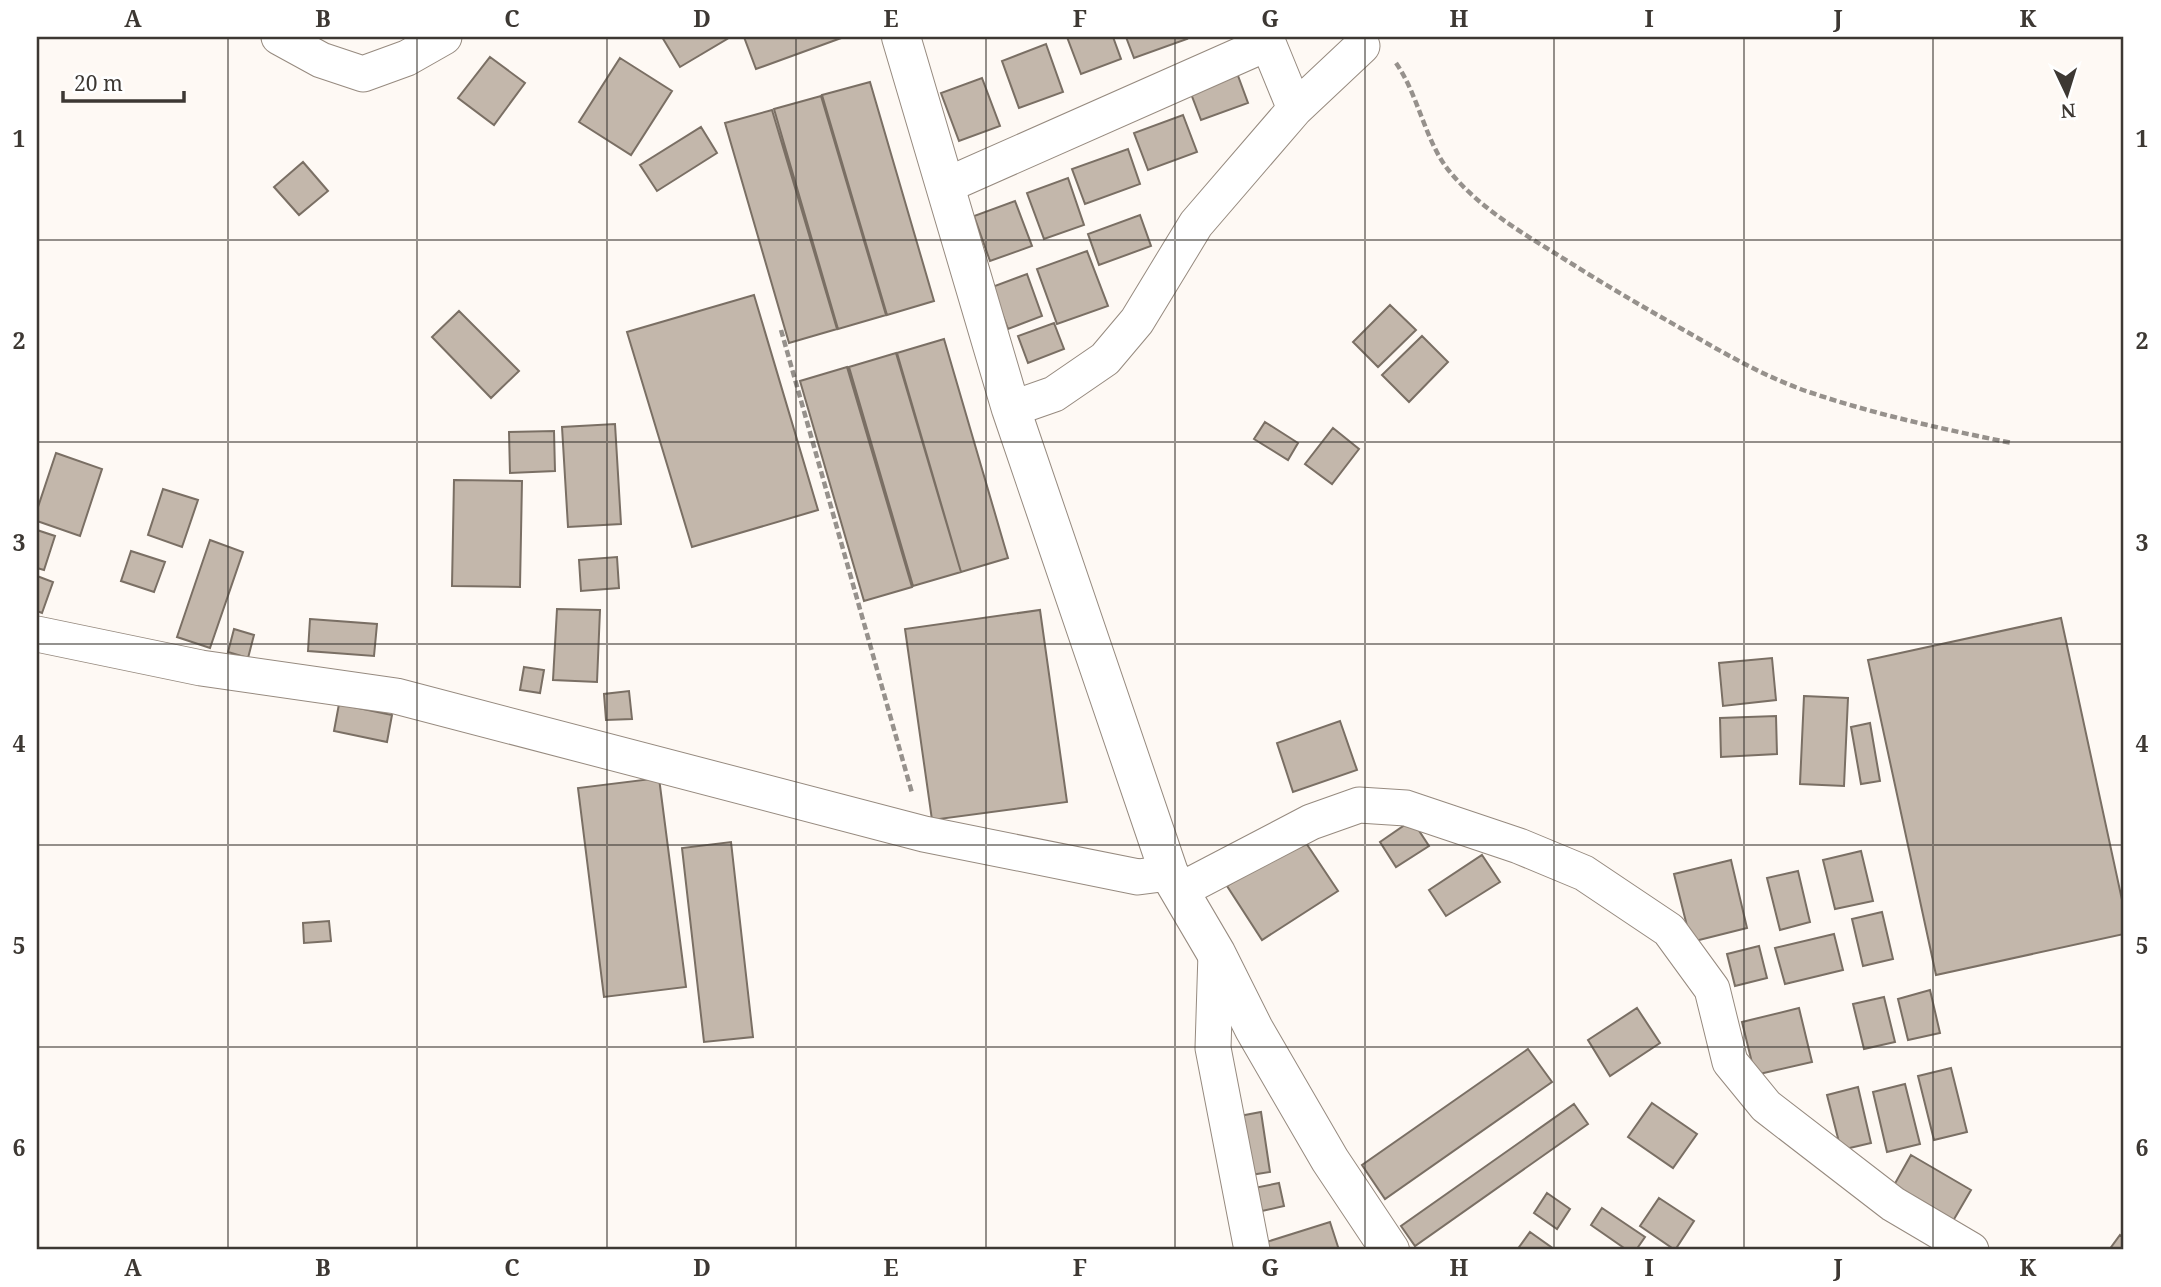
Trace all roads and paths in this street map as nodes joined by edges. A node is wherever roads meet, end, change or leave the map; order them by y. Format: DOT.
graph roads {
  1 [pos="279,37"];
  2 [pos="444,37"];
  3 [pos="901,37"];
  4 [pos="1377,52"];
  5 [pos="1295,109"];
  6 [pos="945,186"];
  7 [pos="781,330"];
  8 [pos="1011,409"];
  9 [pos="2012,443"];
  10 [pos="37,634"];
  11 [pos="923,834"];
  12 [pos="1174,882"];
  13 [pos="1216,953"];
  14 [pos="1252,1250"];
  15 [pos="1390,1250"];
  16 [pos="1971,1250"];
  1 -- 2 [label="street"];
  3 -- 6 [label="street"];
  4 -- 5 [label="street"];
  4 -- 9 [label="path"];
  5 -- 6 [label="street"];
  5 -- 8 [label="street"];
  6 -- 8 [label="street"];
  7 -- 11 [label="path"];
  8 -- 12 [label="street"];
  10 -- 11 [label="street"];
  11 -- 12 [label="street"];
  12 -- 13 [label="street"];
  12 -- 16 [label="street"];
  13 -- 14 [label="street"];
  13 -- 15 [label="street"];
}
